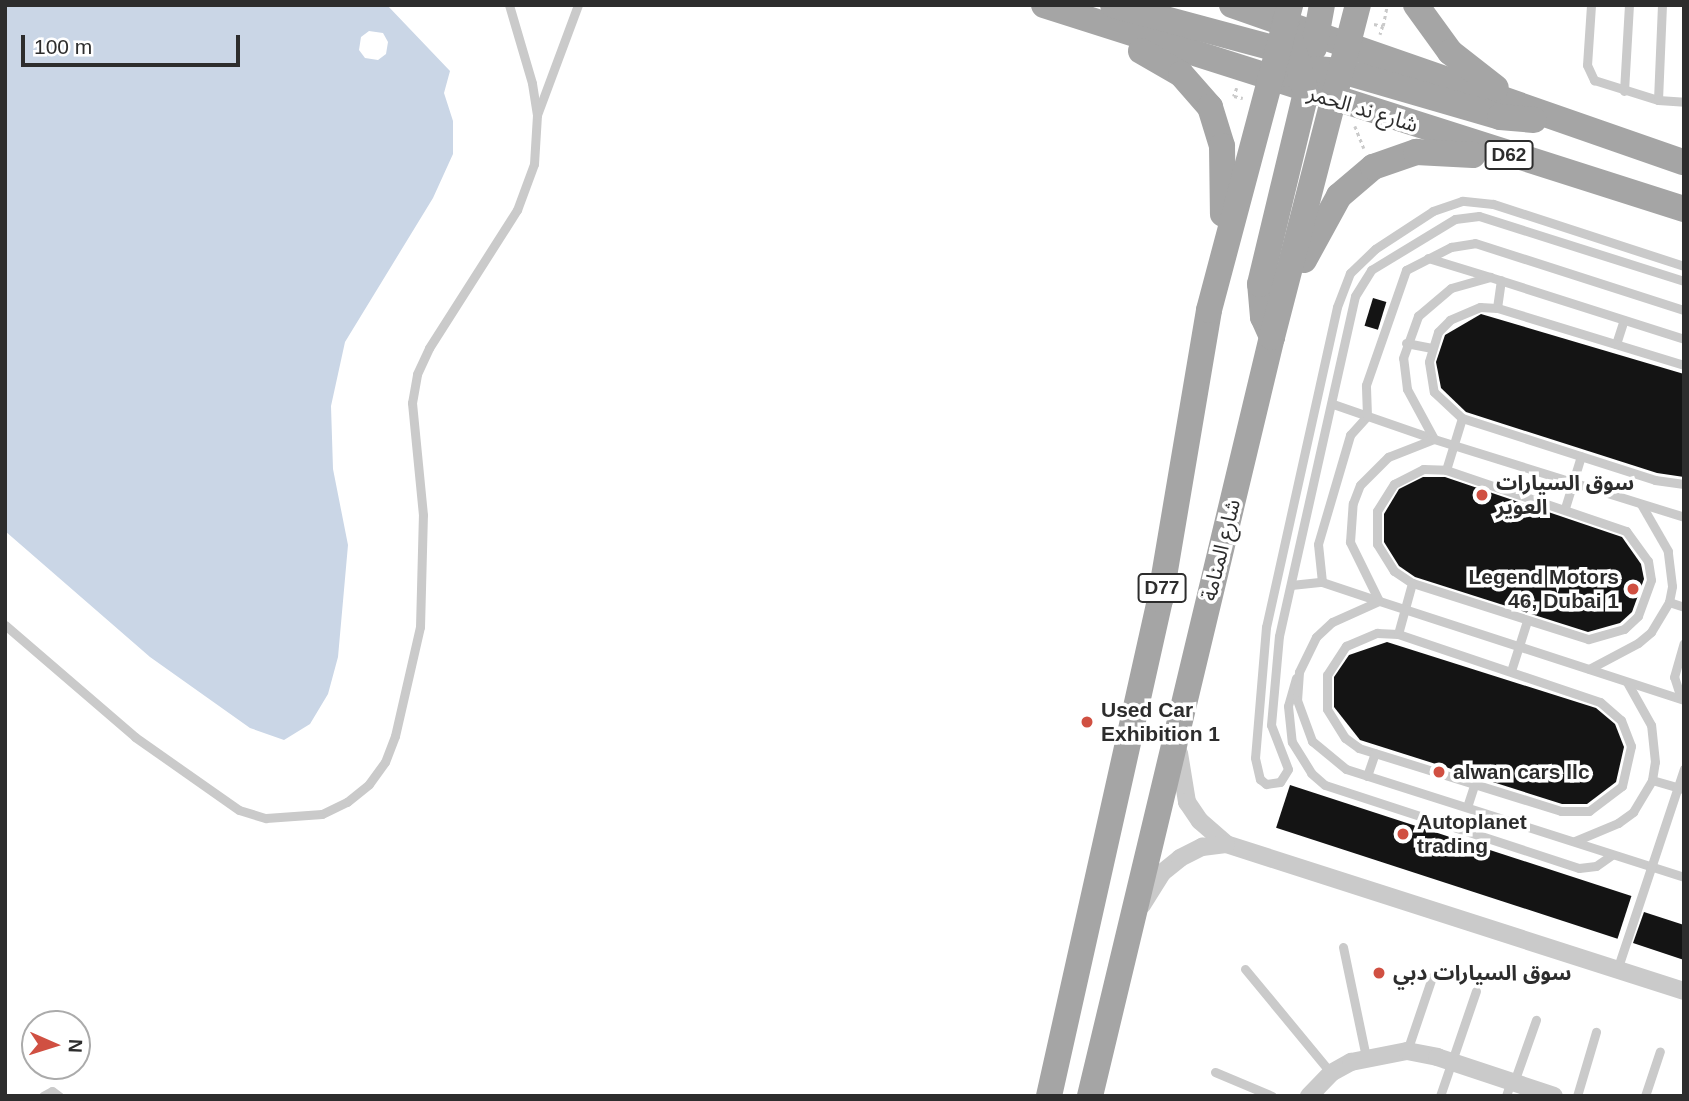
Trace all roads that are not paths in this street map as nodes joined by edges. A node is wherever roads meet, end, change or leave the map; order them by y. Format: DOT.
graph roads {
  1 [pos="509,5"];
  2 [pos="578,5"];
  3 [pos="1113,5"];
  4 [pos="1322,5"];
  5 [pos="1358,5"];
  6 [pos="1416,5"];
  7 [pos="1591,5"];
  8 [pos="1629,5"];
  9 [pos="1662,5"];
  10 [pos="1234,6"];
  11 [pos="1056,8"];
  12 [pos="1287,13"];
  13 [pos="1349,43"];
  14 [pos="1309,62"];
  15 [pos="1269,80"];
  16 [pos="1624,91"];
  17 [pos="1335,100"];
  18 [pos="1658,100"];
  19 [pos="1514,102"];
  20 [pos="1684,102"];
  21 [pos="537,114"];
  22 [pos="1557,117"];
  23 [pos="1528,160"];
  24 [pos="1684,162"];
  25 [pos="1684,209"];
  26 [pos="1224,248"];
  27 [pos="1428,258"];
  28 [pos="1684,266"];
  29 [pos="1490,277"];
  30 [pos="1501,281"];
  31 [pos="1684,281"];
  32 [pos="1281,305"];
  33 [pos="1497,308"];
  34 [pos="1684,310"];
  35 [pos="1624,320"];
  36 [pos="1272,337"];
  37 [pos="1684,339"];
  38 [pos="1406,343"];
  39 [pos="1616,344"];
  40 [pos="1431,348"];
  41 [pos="1684,365"];
  42 [pos="1333,404"];
  43 [pos="1367,416"];
  44 [pos="1462,418"];
  45 [pos="1433,439"];
  46 [pos="1454,445"];
  47 [pos="1581,456"];
  48 [pos="1446,470"];
  49 [pos="1573,482"];
  50 [pos="1684,484"];
  51 [pos="1642,504"];
  52 [pos="1565,508"];
  53 [pos="1682,515"];
  54 [pos="1322,582"];
  55 [pos="1412,583"];
  56 [pos="1291,584"];
  57 [pos="1379,601"];
  58 [pos="1669,602"];
  59 [pos="1684,607"];
  60 [pos="1405,609"];
  61 [pos="1527,621"];
  62 [pos="5,625"];
  63 [pos="1398,634"];
  64 [pos="1684,643"];
  65 [pos="1519,647"];
  66 [pos="1589,669"];
  67 [pos="1511,671"];
  68 [pos="1299,672"];
  69 [pos="1627,681"];
  70 [pos="1682,699"];
  71 [pos="1178,729"];
  72 [pos="1375,753"];
  73 [pos="1684,769"];
  74 [pos="1367,776"];
  75 [pos="1652,780"];
  76 [pos="1474,785"];
  77 [pos="1681,789"];
  78 [pos="1467,807"];
  79 [pos="1575,841"];
  80 [pos="1226,844"];
  81 [pos="1612,855"];
  82 [pos="1652,867"];
  83 [pos="1684,877"];
  84 [pos="1130,922"];
  85 [pos="1343,947"];
  86 [pos="1245,969"];
  87 [pos="1617,970"];
  88 [pos="1432,977"];
  89 [pos="1476,991"];
  90 [pos="1684,991"];
  91 [pos="1536,1020"];
  92 [pos="1596,1032"];
  93 [pos="1407,1051"];
  94 [pos="1660,1051"];
  95 [pos="1366,1056"];
  96 [pos="1452,1062"];
  97 [pos="1215,1072"];
  98 [pos="1331,1073"];
  99 [pos="1510,1086"];
  100 [pos="43,1096"];
  101 [pos="59,1096"];
  102 [pos="1049,1096"];
  103 [pos="1090,1096"];
  104 [pos="1272,1096"];
  105 [pos="1309,1096"];
  106 [pos="1440,1096"];
  107 [pos="1554,1096"];
  108 [pos="1577,1096"];
  109 [pos="1646,1096"];
  1 -- 21 [label="lane"];
  2 -- 21 [label="lane"];
  3 -- 14 [label="main road"];
  4 -- 14 [label="main road"];
  5 -- 13 [label="main road, شارع المنامة / D77"];
  6 -- 19 [label="main road"];
  7 -- 16 [label="lane"];
  8 -- 16 [label="lane"];
  9 -- 18 [label="lane"];
  10 -- 12 [label="main road, D62"];
  11 -- 15 [label="main road"];
  11 -- 26 [label="main road"];
  12 -- 14 [label="main road, D62"];
  13 -- 14 [label="main road, D62"];
  13 -- 14 [label="main road, شارع المنامة / D77"];
  13 -- 19 [label="main road, D62"];
  14 -- 15 [label="main road"];
  14 -- 17 [label="main road, شارع المنامة / D77"];
  14 -- 22 [label="main road"];
  14 -- 36 [label="main road"];
  15 -- 26 [label="main road, D77"];
  16 -- 18 [label="lane"];
  17 -- 23 [label="main road, شارع ند الحمر / D62"];
  17 -- 32 [label="main road, شارع المنامة / D77"];
  18 -- 20 [label="lane"];
  19 -- 22 [label="main road, D62"];
  21 -- 62 [label="lane"];
  22 -- 24 [label="main road, D62"];
  23 -- 25 [label="main road, شارع ند الحمر / D62"];
  23 -- 32 [label="main road"];
  26 -- 102 [label="main road, D77"];
  27 -- 29 [label="lane"];
  27 -- 34 [label="lane"];
  27 -- 43 [label="lane"];
  28 -- 56 [label="lane"];
  29 -- 30 [label="lane"];
  29 -- 38 [label="lane"];
  30 -- 33 [label="lane"];
  30 -- 35 [label="lane"];
  31 -- 42 [label="lane"];
  32 -- 36 [label="main road, شارع المنامة / D77"];
  33 -- 39 [label="lane"];
  33 -- 40 [label="lane"];
  35 -- 37 [label="lane"];
  35 -- 39 [label="lane"];
  36 -- 71 [label="main road, شارع المنامة / D77"];
  38 -- 40 [label="lane"];
  38 -- 45 [label="lane"];
  39 -- 41 [label="lane"];
  40 -- 44 [label="lane"];
  42 -- 43 [label="lane"];
  42 -- 56 [label="lane"];
  43 -- 45 [label="lane"];
  43 -- 54 [label="lane"];
  44 -- 46 [label="lane"];
  44 -- 47 [label="lane"];
  45 -- 46 [label="lane"];
  45 -- 57 [label="lane"];
  46 -- 48 [label="lane"];
  46 -- 49 [label="lane"];
  47 -- 49 [label="lane"];
  47 -- 50 [label="lane"];
  48 -- 52 [label="lane"];
  48 -- 55 [label="lane"];
  49 -- 51 [label="lane"];
  49 -- 52 [label="lane"];
  51 -- 53 [label="lane"];
  51 -- 58 [label="lane"];
  52 -- 61 [label="lane"];
  54 -- 56 [label="lane"];
  54 -- 57 [label="lane"];
  55 -- 60 [label="lane"];
  55 -- 61 [label="lane"];
  57 -- 60 [label="lane"];
  57 -- 68 [label="lane"];
  58 -- 59 [label="lane"];
  58 -- 66 [label="lane"];
  60 -- 63 [label="lane"];
  60 -- 65 [label="lane"];
  61 -- 65 [label="lane"];
  63 -- 67 [label="lane"];
  63 -- 72 [label="lane"];
  64 -- 70 [label="lane"];
  65 -- 66 [label="lane"];
  65 -- 67 [label="lane"];
  66 -- 69 [label="lane"];
  67 -- 76 [label="lane"];
  68 -- 74 [label="lane"];
  68 -- 81 [label="lane"];
  69 -- 70 [label="lane"];
  69 -- 75 [label="lane"];
  71 -- 80 [label="street"];
  71 -- 84 [label="main road, شارع المنامة / D77"];
  72 -- 74 [label="lane"];
  72 -- 76 [label="lane"];
  73 -- 77 [label="lane"];
  74 -- 78 [label="lane"];
  75 -- 77 [label="lane"];
  75 -- 79 [label="lane"];
  76 -- 78 [label="lane"];
  77 -- 82 [label="lane"];
  78 -- 79 [label="lane"];
  79 -- 81 [label="lane"];
  80 -- 84 [label="street"];
  80 -- 87 [label="street"];
  81 -- 82 [label="lane"];
  82 -- 83 [label="lane"];
  82 -- 87 [label="lane"];
  84 -- 103 [label="main road, شارع المنامة / D77"];
  85 -- 95 [label="lane"];
  86 -- 98 [label="lane"];
  87 -- 90 [label="street"];
  88 -- 93 [label="lane"];
  89 -- 96 [label="lane"];
  91 -- 99 [label="lane"];
  92 -- 108 [label="lane"];
  93 -- 95 [label="street"];
  93 -- 96 [label="street"];
  94 -- 109 [label="lane"];
  95 -- 98 [label="street"];
  96 -- 99 [label="street"];
  96 -- 106 [label="lane"];
  97 -- 104 [label="lane"];
  98 -- 105 [label="street"];
  99 -- 107 [label="street"];
  100 -- 101 [label="lane"];
}
